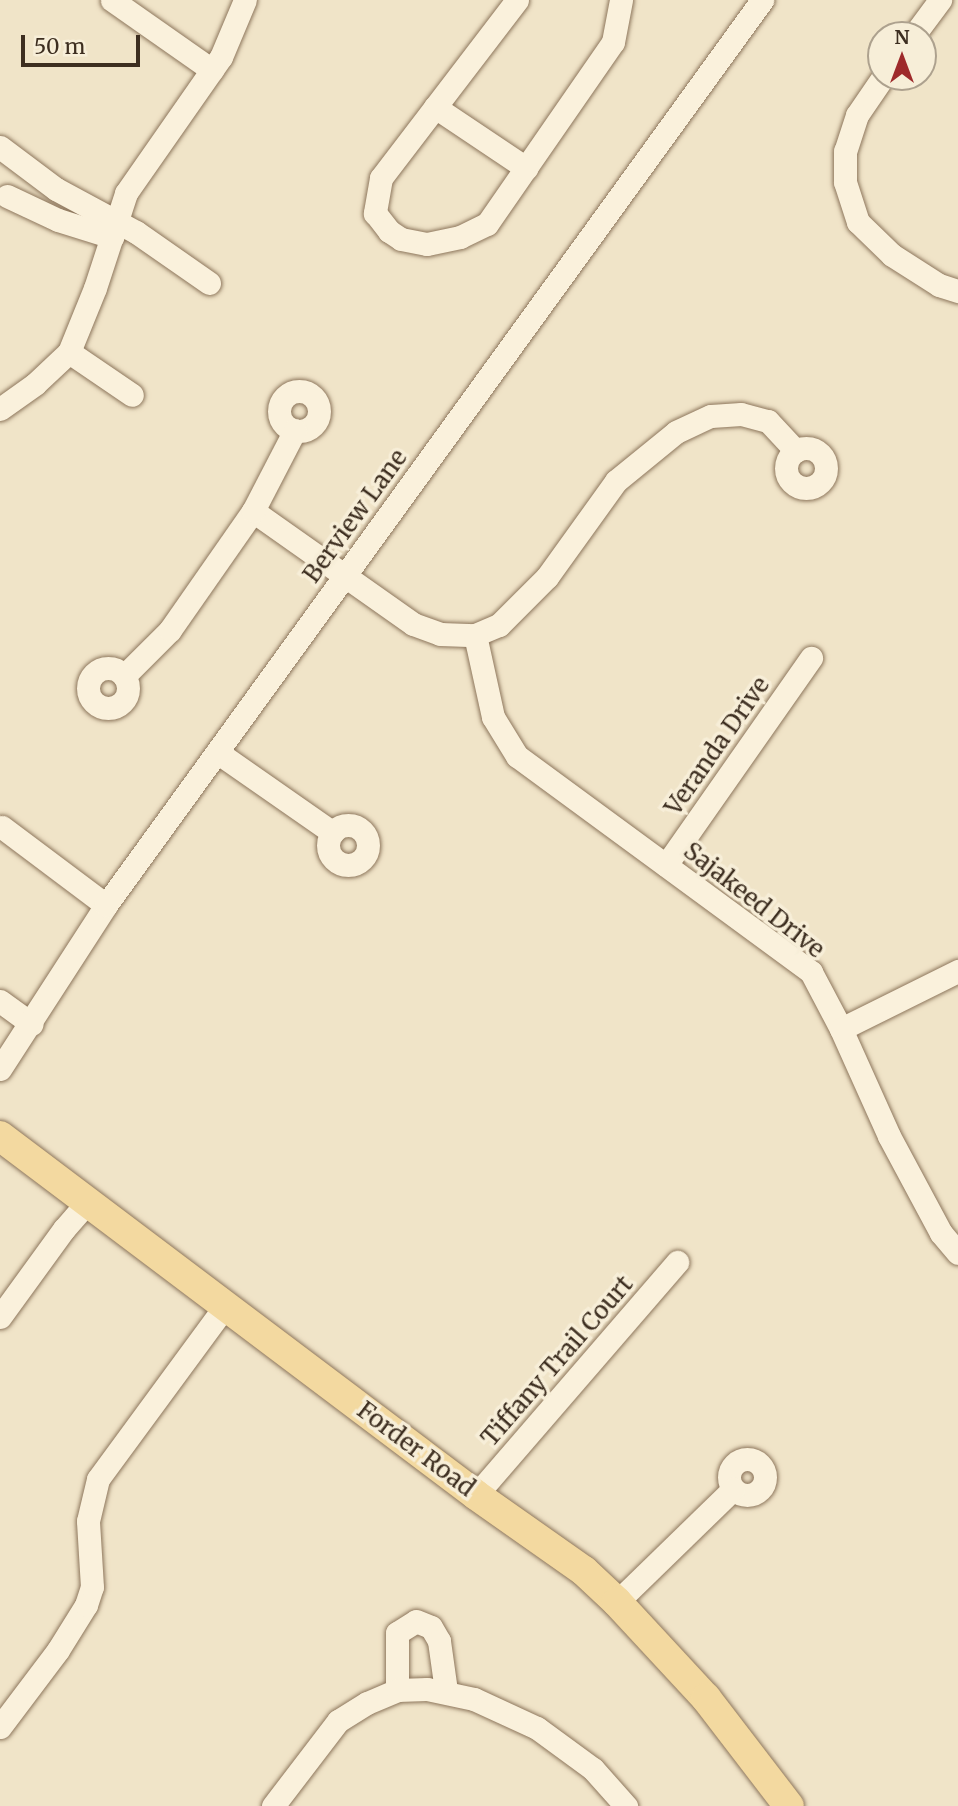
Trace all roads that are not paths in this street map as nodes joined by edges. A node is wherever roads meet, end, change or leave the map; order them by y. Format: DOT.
graph roads {
  1 [pos="112,0"];
  2 [pos="245,0"];
  3 [pos="517,0"];
  4 [pos="621,0"];
  5 [pos="762,0"];
  6 [pos="940,0"];
  7 [pos="924,21"];
  8 [pos="212,70"];
  9 [pos="873,91"];
  10 [pos="435,107"];
  11 [pos="0,147"];
  12 [pos="23,165"];
  13 [pos="526,168"];
  14 [pos="4,201"];
  15 [pos="114,229"];
  16 [pos="209,283"];
  17 [pos="958,291"];
  18 [pos="69,352"];
  19 [pos="132,395"];
  20 [pos="0,409"];
  21 [pos="295,430"];
  22 [pos="796,451"];
  23 [pos="253,511"];
  24 [pos="344,576"];
  25 [pos="475,635"];
  26 [pos="811,658"];
  27 [pos="124,676"];
  28 [pos="217,752"];
  29 [pos="2,827"];
  30 [pos="332,833"];
  31 [pos="666,865"];
  32 [pos="106,905"];
  33 [pos="958,971"];
  34 [pos="0,1001"];
  35 [pos="32,1024"];
  36 [pos="841,1029"];
  37 [pos="0,1069"];
  38 [pos="0,1136"];
  39 [pos="88,1203"];
  40 [pos="958,1253"];
  41 [pos="677,1262"];
  42 [pos="225,1306"];
  43 [pos="0,1317"];
  44 [pos="733,1489"];
  45 [pos="476,1495"];
  46 [pos="617,1602"];
  47 [pos="397,1690"];
  48 [pos="446,1691"];
  49 [pos="0,1727"];
  50 [pos="273,1806"];
  51 [pos="626,1806"];
  52 [pos="789,1806"];
  1 -- 8 [label="street"];
  2 -- 8 [label="street"];
  3 -- 10 [label="street"];
  4 -- 13 [label="street"];
  5 -- 24 [label="street, Berview Lane"];
  6 -- 7 [label="street"];
  8 -- 15 [label="street"];
  9 -- 17 [label="street"];
  10 -- 13 [label="street"];
  10 -- 13 [label="street"];
  11 -- 12 [label="street"];
  12 -- 14 [label="street"];
  12 -- 15 [label="street"];
  14 -- 15 [label="street"];
  15 -- 16 [label="street"];
  15 -- 18 [label="street"];
  18 -- 19 [label="street"];
  18 -- 20 [label="street"];
  21 -- 23 [label="street"];
  22 -- 25 [label="street"];
  23 -- 24 [label="street"];
  23 -- 27 [label="street"];
  24 -- 25 [label="street"];
  24 -- 28 [label="street, Berview Lane"];
  25 -- 31 [label="street, Sajakeed Drive"];
  26 -- 31 [label="street, Veranda Drive"];
  28 -- 30 [label="street"];
  28 -- 32 [label="street, Berview Lane"];
  29 -- 32 [label="street"];
  31 -- 36 [label="street, Sajakeed Drive"];
  32 -- 35 [label="street, Berview Lane"];
  33 -- 36 [label="street"];
  34 -- 35 [label="street"];
  35 -- 37 [label="street, Berview Lane"];
  36 -- 40 [label="street, Sajakeed Drive"];
  38 -- 39 [label="main road, Forder Road"];
  39 -- 42 [label="main road, Forder Road"];
  39 -- 43 [label="street"];
  41 -- 45 [label="street, Tiffany Trail Court"];
  42 -- 45 [label="main road, Forder Road"];
  42 -- 49 [label="street"];
  44 -- 46 [label="street"];
  45 -- 46 [label="main road, Forder Road"];
  46 -- 52 [label="main road, Forder Road"];
  47 -- 48 [label="street"];
  47 -- 48 [label="street"];
  47 -- 50 [label="street"];
  48 -- 51 [label="street"];
}
